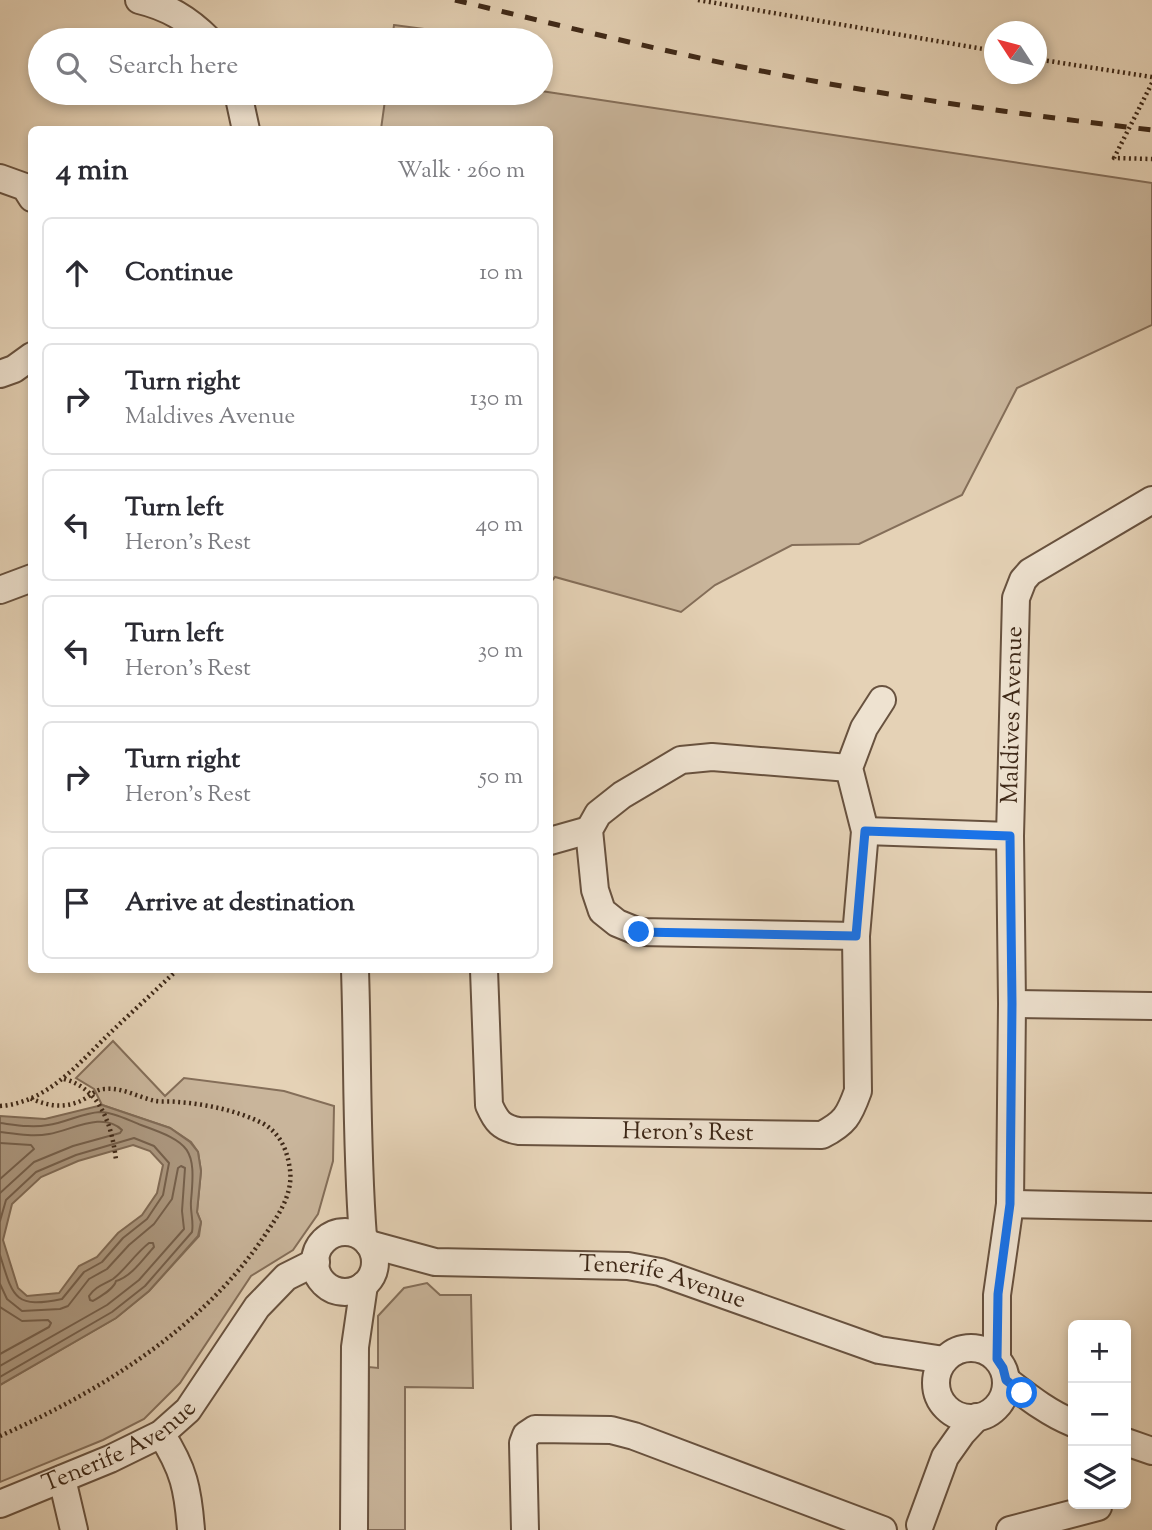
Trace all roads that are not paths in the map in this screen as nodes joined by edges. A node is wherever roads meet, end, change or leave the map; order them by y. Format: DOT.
graph roads {
  1 [pos="139,0"];
  2 [pos="197,28"];
  3 [pos="241,105"];
  4 [pos="245,126"];
  5 [pos="0,178"];
  6 [pos="28,192"];
  7 [pos="28,359"];
  8 [pos="0,374"];
  9 [pos="1152,500"];
  10 [pos="28,580"];
  11 [pos="0,590"];
  12 [pos="882,700"];
  13 [pos="849,768"];
  14 [pos="589,830"];
  15 [pos="865,831"];
  16 [pos="1010,836"];
  17 [pos="553,840"];
  18 [pos="856,936"];
  19 [pos="355,973"];
  20 [pos="484,973"];
  21 [pos="1012,1004"];
  22 [pos="1152,1006"];
  23 [pos="357,1165"];
  24 [pos="1010,1204"];
  25 [pos="1152,1207"];
  26 [pos="337,1233"];
  27 [pos="366,1241"];
  28 [pos="435,1262"];
  29 [pos="324,1277"];
  30 [pos="369,1278"];
  31 [pos="998,1294"];
  32 [pos="355,1348"];
  33 [pos="878,1350"];
  34 [pos="954,1354"];
  35 [pos="1001,1369"];
  36 [pos="942,1401"];
  37 [pos="985,1414"];
  38 [pos="1067,1420"];
  39 [pos="161,1434"];
  40 [pos="1131,1444"];
  41 [pos="1152,1451"];
  42 [pos="945,1457"];
  43 [pos="62,1479"];
  44 [pos="0,1504"];
  45 [pos="1090,1509"];
  46 [pos="915,1528"];
  47 [pos="74,1530"];
  48 [pos="191,1530"];
  49 [pos="354,1530"];
  50 [pos="525,1530"];
  51 [pos="883,1530"];
  52 [pos="1010,1530"];
  1 -- 2 [label="street"];
  3 -- 4 [label="street"];
  5 -- 6 [label="street"];
  7 -- 8 [label="street"];
  9 -- 16 [label="street, Maldives Avenue"];
  10 -- 11 [label="street"];
  12 -- 13 [label="street"];
  13 -- 14 [label="street"];
  13 -- 15 [label="street, Heron's Rest"];
  14 -- 17 [label="street"];
  14 -- 18 [label="street"];
  15 -- 16 [label="street"];
  15 -- 18 [label="street, Heron's Rest"];
  16 -- 21 [label="street, Maldives Avenue"];
  18 -- 20 [label="street, Heron's Rest"];
  19 -- 23 [label="street"];
  21 -- 22 [label="street"];
  21 -- 24 [label="street, Maldives Avenue"];
  23 -- 26 [label="street"];
  23 -- 27 [label="street"];
  24 -- 25 [label="street"];
  24 -- 31 [label="street, Maldives Avenue"];
  26 -- 27 [label="street"];
  26 -- 29 [label="street"];
  27 -- 28 [label="street, Tenerife Avenue"];
  27 -- 30 [label="street"];
  28 -- 30 [label="street, Tenerife Avenue"];
  28 -- 33 [label="street, Tenerife Avenue"];
  29 -- 30 [label="street"];
  29 -- 32 [label="street"];
  29 -- 39 [label="street, Tenerife Avenue"];
  30 -- 32 [label="street"];
  31 -- 34 [label="street, Maldives Avenue"];
  31 -- 35 [label="street, Maldives Avenue"];
  32 -- 49 [label="street"];
  33 -- 34 [label="street, Tenerife Avenue"];
  33 -- 36 [label="street, Tenerife Avenue"];
  34 -- 35 [label="street"];
  34 -- 36 [label="street"];
  35 -- 37 [label="street"];
  35 -- 38 [label="street"];
  36 -- 37 [label="street"];
  36 -- 42 [label="street"];
  37 -- 38 [label="street"];
  37 -- 42 [label="street"];
  39 -- 43 [label="street, Tenerife Avenue"];
  39 -- 48 [label="street"];
  40 -- 41 [label="street"];
  42 -- 46 [label="street"];
  43 -- 44 [label="street, Tenerife Avenue"];
  43 -- 47 [label="street"];
  45 -- 52 [label="street"];
  50 -- 51 [label="street"];
}
